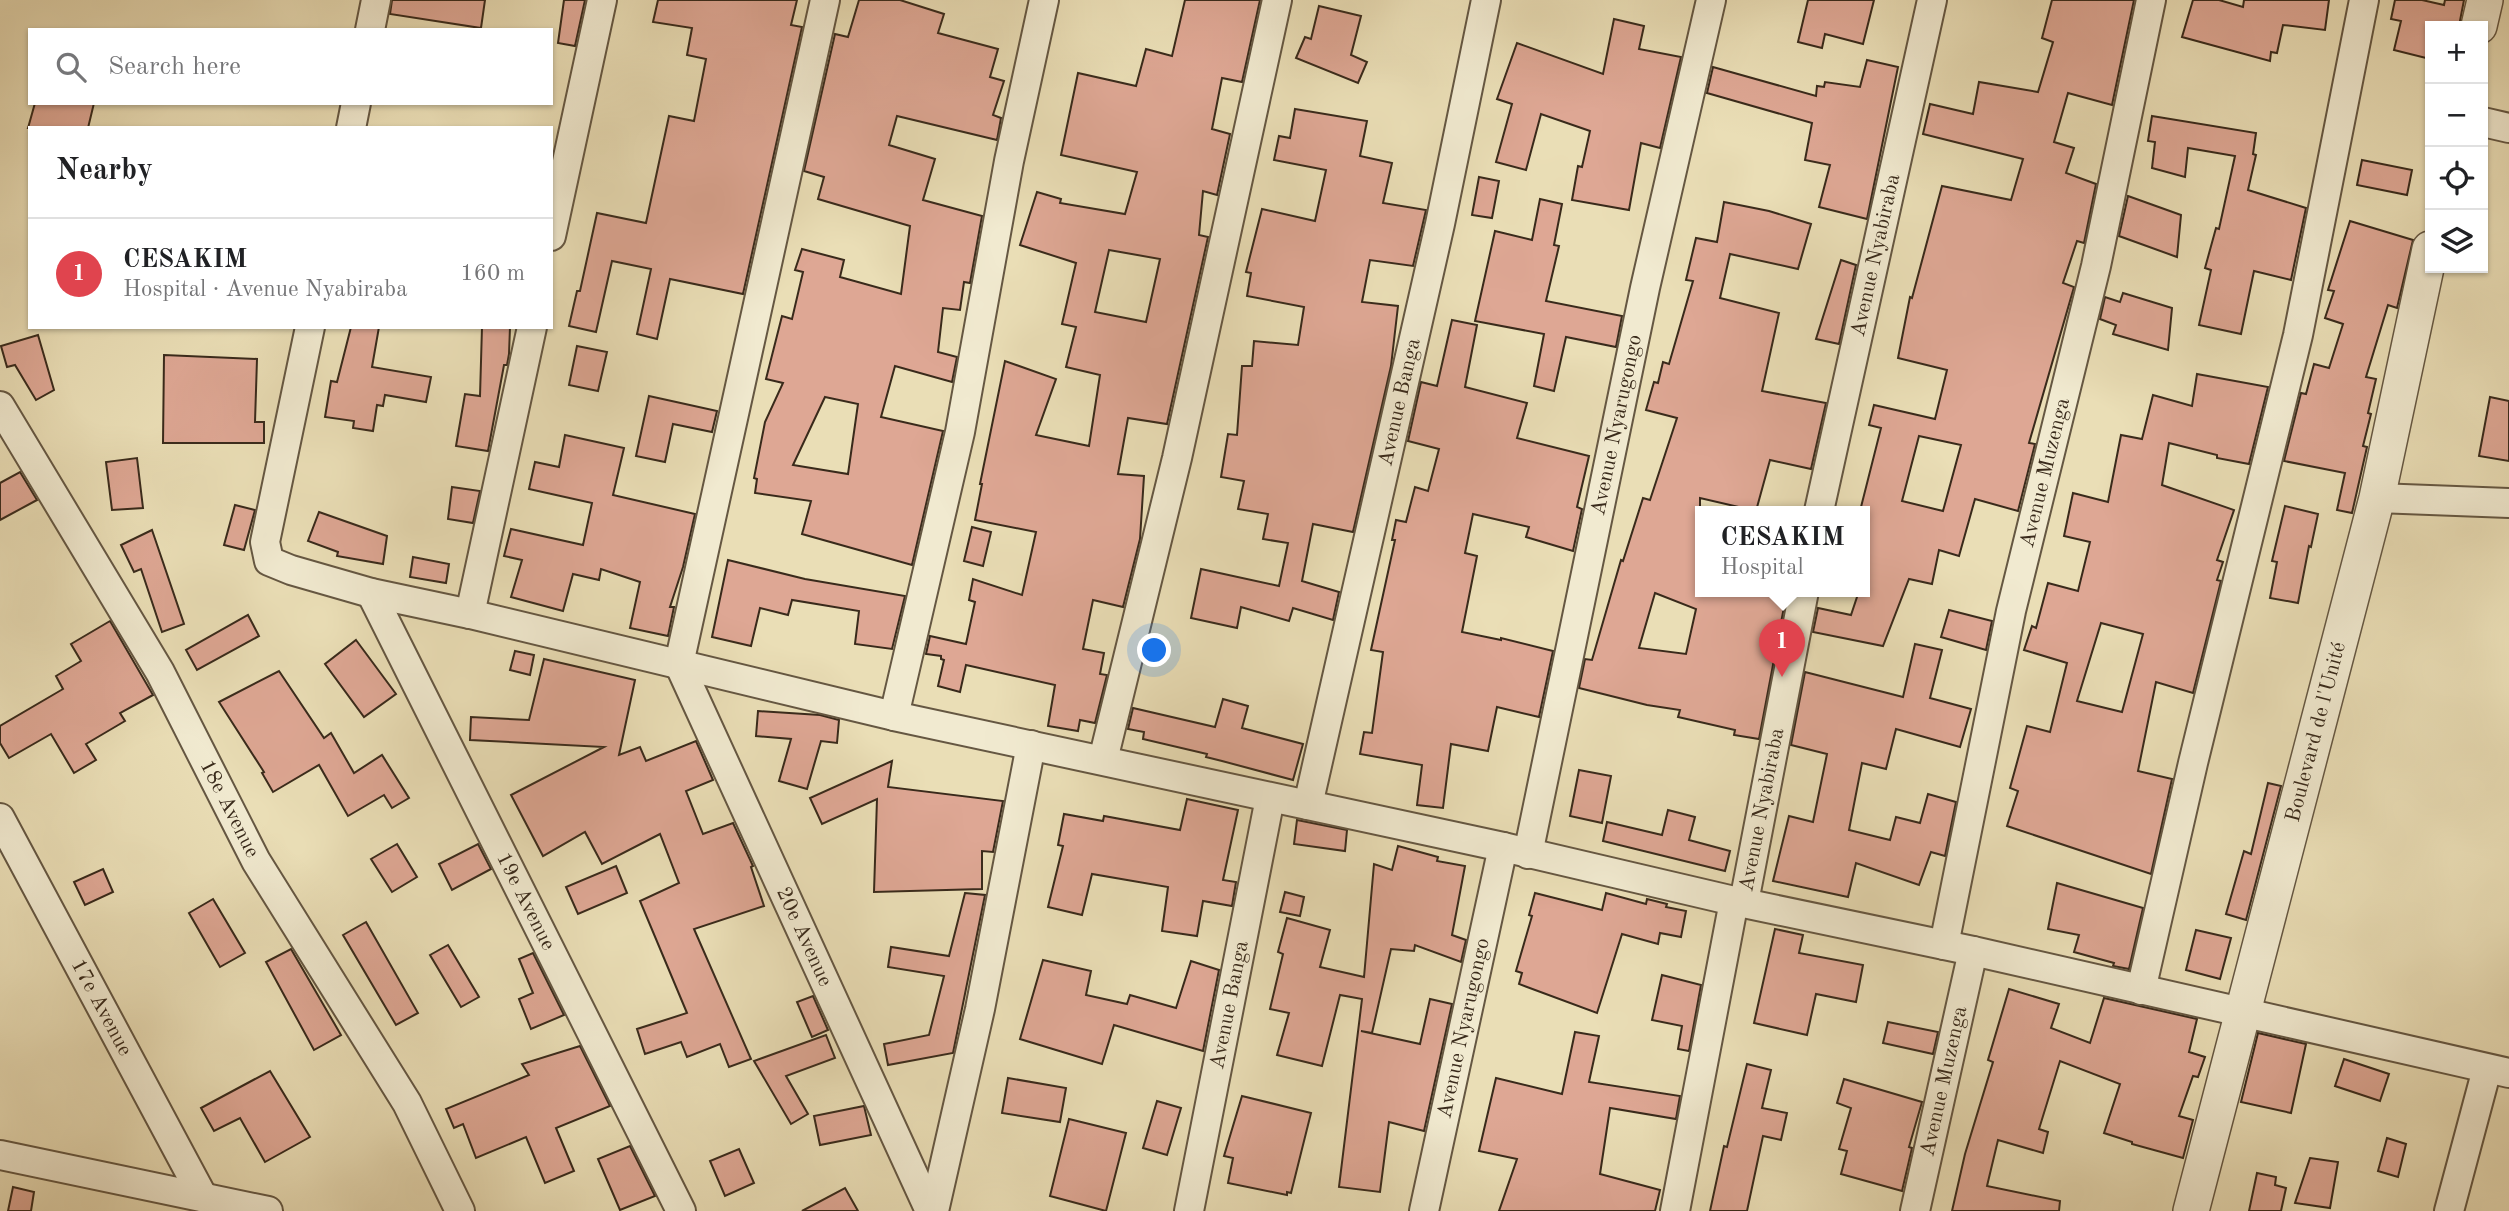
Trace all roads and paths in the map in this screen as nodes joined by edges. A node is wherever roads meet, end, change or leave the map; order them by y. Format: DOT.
graph roads {
  1 [pos="376,0"];
  2 [pos="602,0"];
  3 [pos="825,0"];
  4 [pos="1044,0"];
  5 [pos="1277,0"];
  6 [pos="1486,0"];
  7 [pos="1711,0"];
  8 [pos="1932,0"];
  9 [pos="2151,0"];
  10 [pos="2364,0"];
  11 [pos="2485,0"];
  12 [pos="2480,21"];
  13 [pos="370,28"];
  14 [pos="356,105"];
  15 [pos="2488,123"];
  16 [pos="351,126"];
  17 [pos="2509,128"];
  18 [pos="553,227"];
  19 [pos="2425,272"];
  20 [pos="310,329"];
  21 [pos="532,329"];
  22 [pos="0,406"];
  23 [pos="2377,498"];
  24 [pos="2509,503"];
  25 [pos="1820,506"];
  26 [pos="371,593"];
  27 [pos="1803,597"];
  28 [pos="470,614"];
  29 [pos="679,664"];
  30 [pos="894,716"];
  31 [pos="1031,745"];
  32 [pos="1103,760"];
  33 [pos="1270,798"];
  34 [pos="1307,805"];
  35 [pos="0,818"];
  36 [pos="1515,850"];
  37 [pos="1739,901"];
  38 [pos="1944,945"];
  39 [pos="1973,951"];
  40 [pos="2141,990"];
  41 [pos="2242,1013"];
  42 [pos="2498,1071"];
  43 [pos="0,1155"];
  44 [pos="203,1197"];
  45 [pos="268,1211"];
  46 [pos="460,1211"];
  47 [pos="681,1211"];
  48 [pos="932,1211"];
  49 [pos="1189,1211"];
  50 [pos="1424,1211"];
  51 [pos="1675,1211"];
  52 [pos="1915,1211"];
  53 [pos="2191,1211"];
  54 [pos="2449,1211"];
  1 -- 13 [label="street"];
  2 -- 18 [label="street"];
  3 -- 29 [label="street"];
  4 -- 30 [label="street"];
  5 -- 32 [label="street"];
  6 -- 34 [label="street, Avenue Banga"];
  7 -- 36 [label="street, Avenue Nyarugongo"];
  8 -- 25 [label="street, Avenue Nyabiraba"];
  9 -- 38 [label="street, Avenue Muzenga"];
  10 -- 40 [label="street"];
  11 -- 12 [label="street"];
  14 -- 16 [label="street"];
  15 -- 17 [label="street"];
  19 -- 23 [label="street, Boulevard de l'Unité"];
  20 -- 26 [label="street"];
  21 -- 28 [label="street"];
  22 -- 46 [label="street, 18e Avenue"];
  23 -- 24 [label="street"];
  23 -- 41 [label="street, Boulevard de l'Unité"];
  26 -- 28 [label="street"];
  26 -- 47 [label="street, 19e Avenue"];
  27 -- 37 [label="street, Avenue Nyabiraba"];
  28 -- 29 [label="street"];
  29 -- 30 [label="street"];
  29 -- 48 [label="street, 20e Avenue"];
  30 -- 31 [label="street"];
  31 -- 32 [label="street"];
  31 -- 48 [label="street"];
  32 -- 33 [label="street"];
  33 -- 34 [label="street"];
  33 -- 49 [label="street, Avenue Banga"];
  34 -- 36 [label="street"];
  35 -- 44 [label="street, 17e Avenue"];
  36 -- 37 [label="street"];
  36 -- 50 [label="street, Avenue Nyarugongo"];
  37 -- 38 [label="street"];
  37 -- 51 [label="street, Avenue Nyabiraba"];
  38 -- 39 [label="street"];
  39 -- 40 [label="street"];
  39 -- 52 [label="street, Avenue Muzenga"];
  40 -- 41 [label="street"];
  41 -- 42 [label="street"];
  41 -- 53 [label="street, Boulevard de l'Unité"];
  42 -- 54 [label="street"];
  43 -- 44 [label="street"];
  44 -- 45 [label="street"];
}
